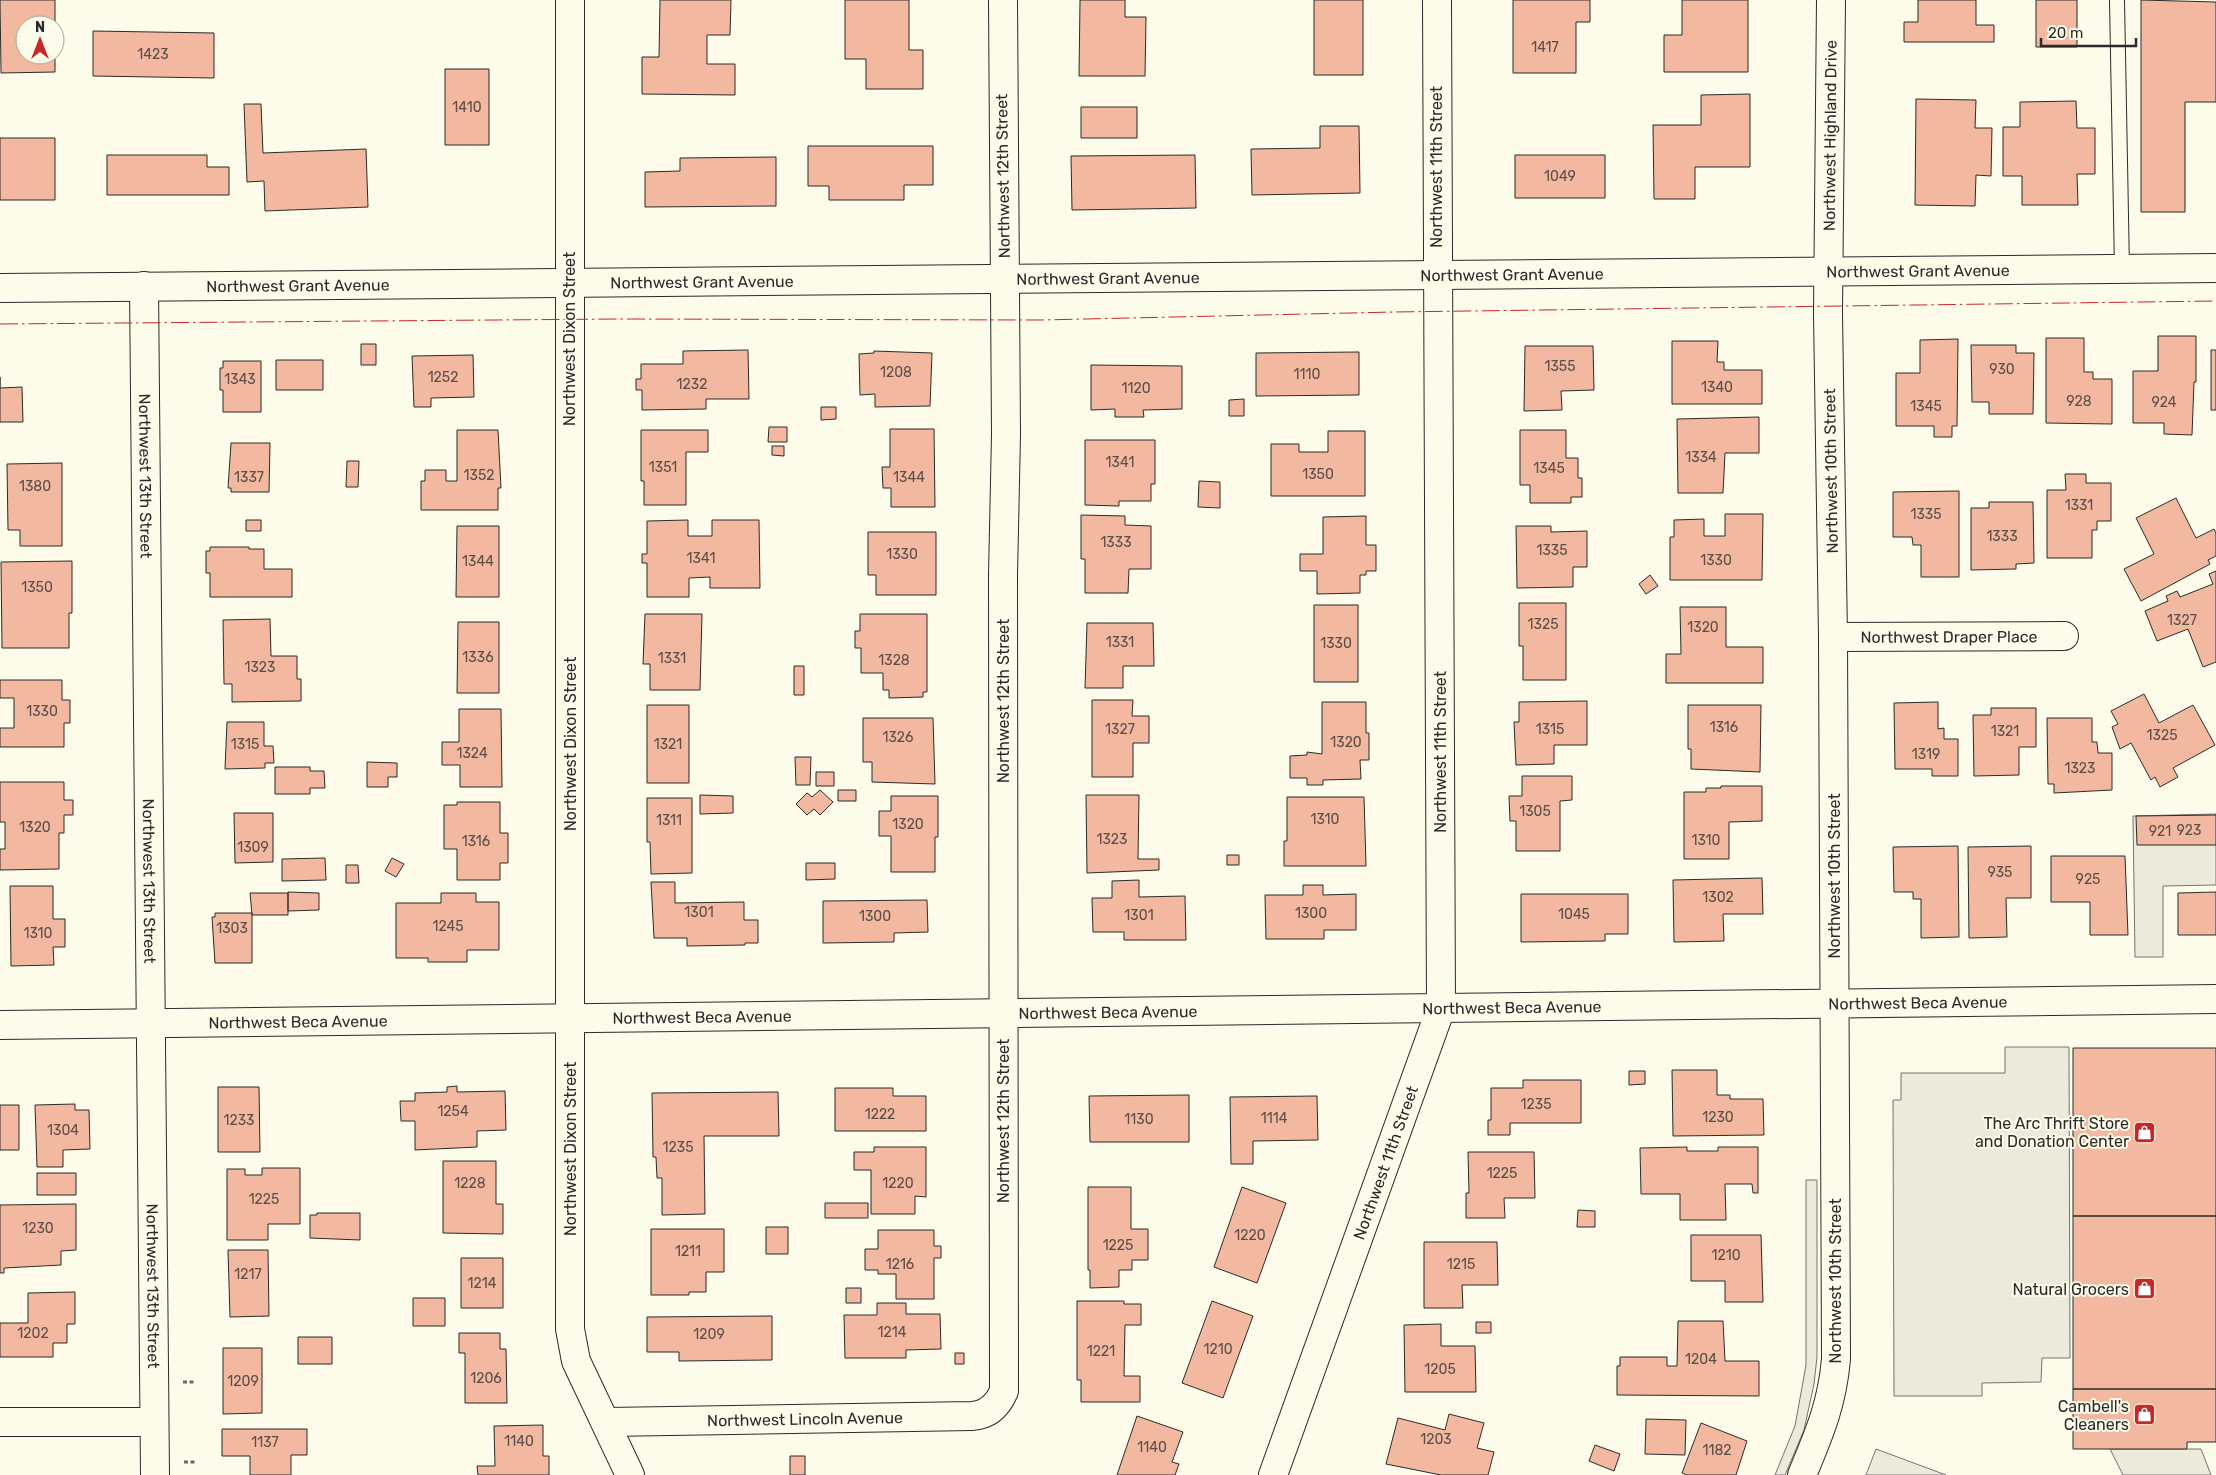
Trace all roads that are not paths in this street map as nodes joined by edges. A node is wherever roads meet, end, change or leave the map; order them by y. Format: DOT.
graph roads {
  1 [pos="570,0"];
  2 [pos="1003,0"];
  3 [pos="1437,0"];
  4 [pos="1831,0"];
  5 [pos="2117,0"];
  6 [pos="2216,268"];
  7 [pos="2122,269"];
  8 [pos="1828,272"];
  9 [pos="1436,275"];
  10 [pos="1004,279"];
  11 [pos="569,282"];
  12 [pos="144,286"];
  13 [pos="0,288"];
  14 [pos="2064,636"];
  15 [pos="1833,637"];
  16 [pos="2216,999"];
  17 [pos="1835,1002"];
  18 [pos="1441,1008"];
  19 [pos="1003,1013"];
  20 [pos="570,1018"];
  21 [pos="151,1024"];
  22 [pos="0,1025"];
  23 [pos="998,1402"];
  24 [pos="0,1422"];
  25 [pos="154,1422"];
  26 [pos="607,1422"];
  27 [pos="155,1475"];
  28 [pos="630,1475"];
  29 [pos="1273,1475"];
  30 [pos="1802,1475"];
  1 -- 11 [label="street, Northwest Dixon Street"];
  2 -- 10 [label="street, Northwest 12th Street"];
  3 -- 9 [label="street, Northwest 11th Street"];
  4 -- 8 [label="street, Northwest Highland Drive"];
  5 -- 7 [label="lane"];
  6 -- 7 [label="street, Northwest Grant Avenue"];
  7 -- 8 [label="street, Northwest Grant Avenue"];
  8 -- 9 [label="street, Northwest Grant Avenue"];
  8 -- 15 [label="street, Northwest 10th Street"];
  9 -- 10 [label="street, Northwest Grant Avenue"];
  9 -- 18 [label="street, Northwest 11th Street"];
  10 -- 11 [label="street, Northwest Grant Avenue"];
  10 -- 19 [label="street, Northwest 12th Street"];
  11 -- 12 [label="street, Northwest Grant Avenue"];
  11 -- 20 [label="street, Northwest Dixon Street"];
  12 -- 13 [label="street, Northwest Grant Avenue"];
  12 -- 21 [label="street, Northwest 13th Street"];
  14 -- 15 [label="street, Northwest Draper Place"];
  15 -- 17 [label="street, Northwest 10th Street"];
  16 -- 17 [label="street, Northwest Beca Avenue"];
  17 -- 18 [label="street, Northwest Beca Avenue"];
  17 -- 30 [label="street, Northwest 10th Street"];
  18 -- 19 [label="street, Northwest Beca Avenue"];
  18 -- 29 [label="street, Northwest 11th Street"];
  19 -- 20 [label="street, Northwest Beca Avenue"];
  19 -- 23 [label="street, Northwest 12th Street"];
  20 -- 21 [label="street, Northwest Beca Avenue"];
  20 -- 26 [label="street, Northwest Dixon Street"];
  21 -- 22 [label="street, Northwest Beca Avenue"];
  21 -- 25 [label="street, Northwest 13th Street"];
  23 -- 26 [label="street, Northwest Lincoln Avenue"];
  24 -- 25 [label="street"];
  25 -- 27 [label="street, Northwest 13th Street"];
  26 -- 28 [label="street, Northwest Dixon Street"];
}
